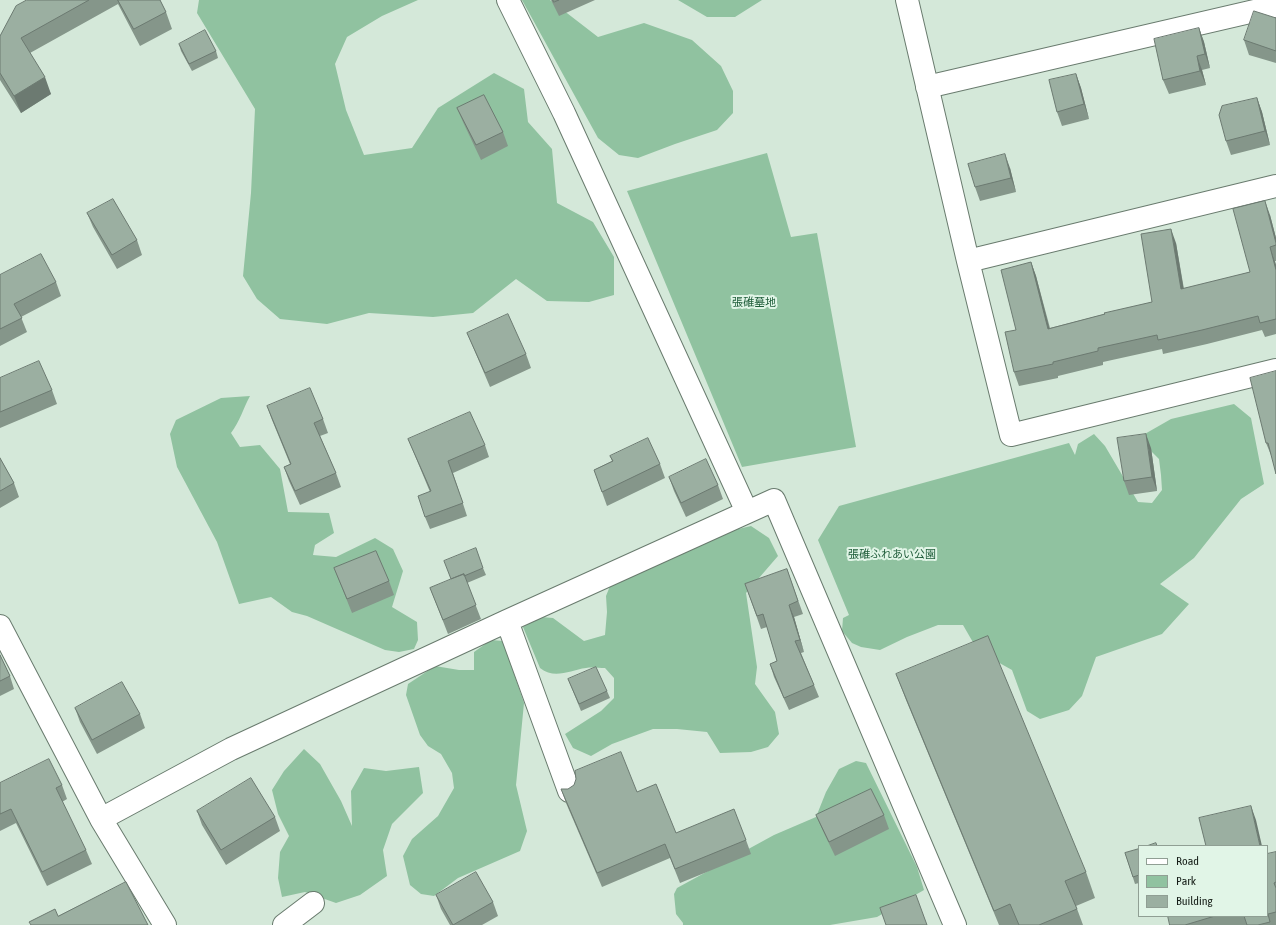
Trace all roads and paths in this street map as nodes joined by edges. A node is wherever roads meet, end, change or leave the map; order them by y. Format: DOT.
graph roads {
  1 [pos="508,0"];
  2 [pos="907,0"];
  3 [pos="1276,6"];
  4 [pos="927,87"];
  5 [pos="1276,186"];
  6 [pos="968,261"];
  7 [pos="1276,370"];
  8 [pos="747,512"];
  9 [pos="506,622"];
  10 [pos="0,626"];
  11 [pos="569,791"];
  12 [pos="101,819"];
  13 [pos="313,903"];
  14 [pos="165,925"];
  15 [pos="284,925"];
  16 [pos="955,925"];
  1 -- 8 [label="street"];
  2 -- 4 [label="street"];
  3 -- 4 [label="street"];
  4 -- 6 [label="street"];
  5 -- 6 [label="street"];
  6 -- 7 [label="street"];
  8 -- 9 [label="street"];
  8 -- 16 [label="street"];
  9 -- 11 [label="street"];
  9 -- 12 [label="street"];
  10 -- 12 [label="street"];
  12 -- 14 [label="street"];
  13 -- 15 [label="street"];
}
